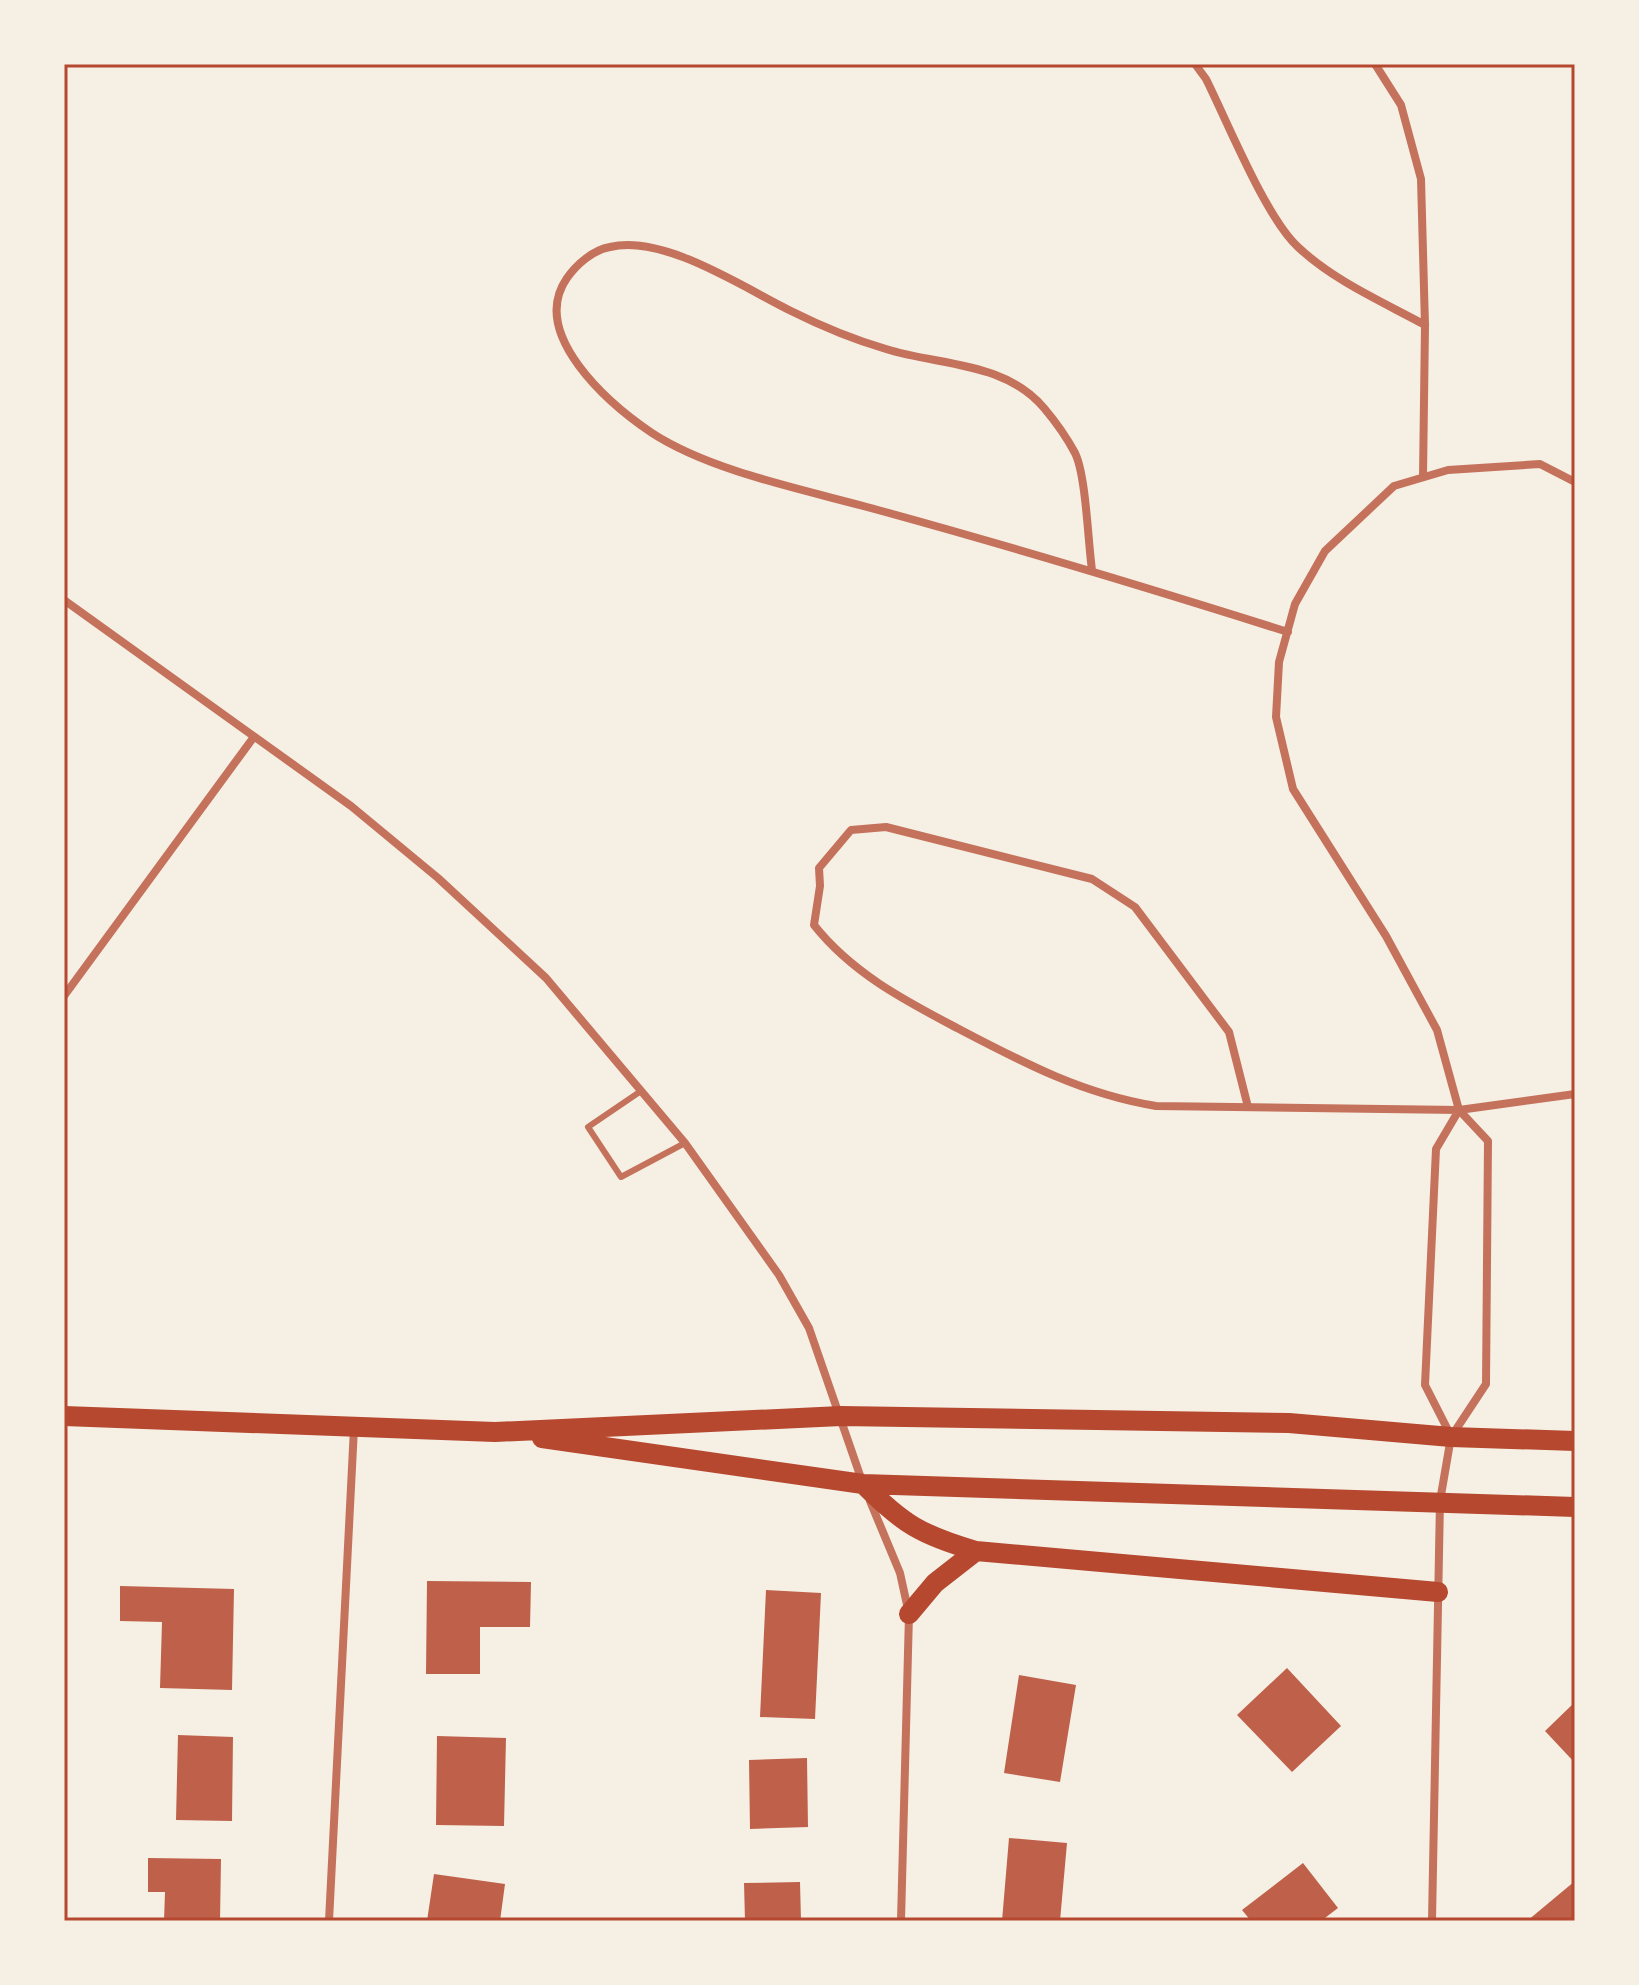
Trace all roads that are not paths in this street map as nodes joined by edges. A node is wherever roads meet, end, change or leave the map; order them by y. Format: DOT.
graph roads {
  1 [pos="1195,64"];
  2 [pos="1375,64"];
  3 [pos="1425,325"];
  4 [pos="1575,471"];
  5 [pos="1561,474"];
  6 [pos="1423,477"];
  7 [pos="1575,482"];
  8 [pos="1092,570"];
  9 [pos="64,600"];
  10 [pos="1288,632"];
  11 [pos="253,738"];
  12 [pos="64,996"];
  13 [pos="641,1091"];
  14 [pos="1575,1094"];
  15 [pos="1248,1107"];
  16 [pos="1459,1110"];
  17 [pos="685,1143"];
  18 [pos="64,1416"];
  19 [pos="841,1416"];
  20 [pos="354,1427"];
  21 [pos="495,1432"];
  22 [pos="1451,1437"];
  23 [pos="1575,1441"];
  24 [pos="863,1484"];
  25 [pos="1440,1501"];
  26 [pos="1575,1507"];
  27 [pos="976,1551"];
  28 [pos="1438,1592"];
  29 [pos="909,1614"];
  30 [pos="329,1921"];
  31 [pos="901,1921"];
  32 [pos="1432,1921"];
  1 -- 3 [label="street"];
  2 -- 3 [label="street"];
  3 -- 6 [label="street"];
  4 -- 5 [label="street"];
  5 -- 6 [label="street"];
  5 -- 7 [label="street"];
  6 -- 10 [label="street"];
  8 -- 8 [label="street"];
  8 -- 10 [label="street"];
  9 -- 11 [label="street"];
  10 -- 16 [label="street"];
  11 -- 12 [label="street"];
  11 -- 13 [label="street"];
  13 -- 17 [label="street"];
  13 -- 17 [label="lane"];
  14 -- 16 [label="street"];
  15 -- 15 [label="street"];
  15 -- 16 [label="street"];
  16 -- 22 [label="street"];
  16 -- 22 [label="street"];
  17 -- 19 [label="street"];
  18 -- 20 [label="main road"];
  19 -- 21 [label="main road"];
  19 -- 22 [label="main road"];
  19 -- 24 [label="street"];
  20 -- 21 [label="main road"];
  20 -- 30 [label="street"];
  21 -- 24 [label="main road"];
  22 -- 23 [label="main road"];
  22 -- 25 [label="street"];
  24 -- 25 [label="main road"];
  24 -- 27 [label="main road"];
  24 -- 29 [label="street"];
  25 -- 26 [label="main road"];
  25 -- 28 [label="street"];
  27 -- 28 [label="main road"];
  27 -- 29 [label="main road"];
  28 -- 32 [label="street"];
  29 -- 31 [label="street"];
}
